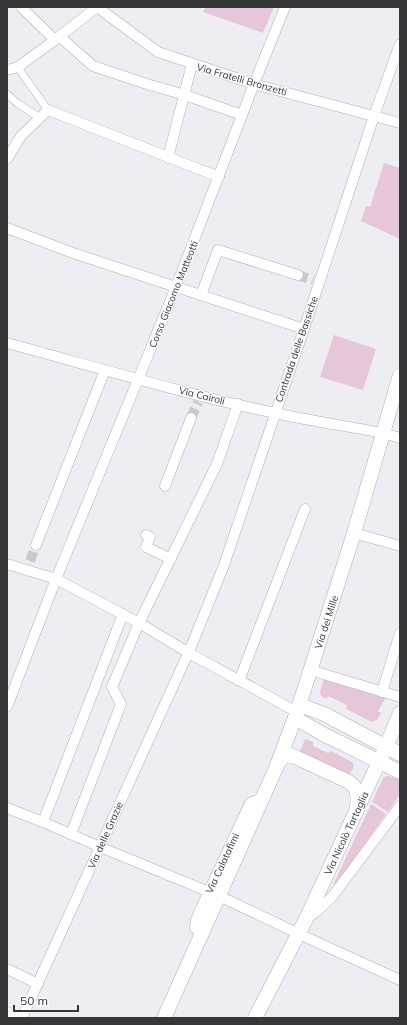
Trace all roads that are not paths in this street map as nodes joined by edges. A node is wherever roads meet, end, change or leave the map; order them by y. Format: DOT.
graph roads {
  1 [pos="21,7"];
  2 [pos="286,7"];
  3 [pos="93,8"];
  4 [pos="58,39"];
  5 [pos="400,44"];
  6 [pos="192,64"];
  7 [pos="7,70"];
  8 [pos="21,72"];
  9 [pos="254,84"];
  10 [pos="7,94"];
  11 [pos="185,95"];
  12 [pos="44,114"];
  13 [pos="242,115"];
  14 [pos="374,116"];
  15 [pos="400,123"];
  16 [pos="8,156"];
  17 [pos="168,158"];
  18 [pos="219,177"];
  19 [pos="7,228"];
  20 [pos="298,275"];
  21 [pos="176,287"];
  22 [pos="201,295"];
  23 [pos="304,329"];
  24 [pos="7,343"];
  25 [pos="105,370"];
  26 [pos="400,375"];
  27 [pos="138,380"];
  28 [pos="238,404"];
  29 [pos="275,413"];
  30 [pos="191,418"];
  31 [pos="383,433"];
  32 [pos="400,438"];
  33 [pos="165,486"];
  34 [pos="305,509"];
  35 [pos="354,533"];
  36 [pos="146,535"];
  37 [pos="36,545"];
  38 [pos="400,546"];
  39 [pos="171,558"];
  40 [pos="7,564"];
  41 [pos="56,579"];
  42 [pos="123,614"];
  43 [pos="139,623"];
  44 [pos="400,633"];
  45 [pos="189,653"];
  46 [pos="310,670"];
  47 [pos="239,681"];
  48 [pos="382,692"];
  49 [pos="400,697"];
  50 [pos="7,707"];
  51 [pos="297,712"];
  52 [pos="400,713"];
  53 [pos="386,747"];
  54 [pos="400,754"];
  55 [pos="379,762"];
  56 [pos="278,763"];
  57 [pos="400,772"];
  58 [pos="400,806"];
  59 [pos="7,808"];
  60 [pos="357,810"];
  61 [pos="396,819"];
  62 [pos="43,822"];
  63 [pos="71,834"];
  64 [pos="100,847"];
  65 [pos="214,894"];
  66 [pos="306,919"];
  67 [pos="299,934"];
  68 [pos="7,969"];
  69 [pos="400,980"];
  70 [pos="38,984"];
  71 [pos="7,1012"];
  72 [pos="18,1018"];
  73 [pos="22,1018"];
  74 [pos="164,1018"];
  75 [pos="255,1018"];
  1 -- 4 [label="street"];
  2 -- 9 [label="street, Corso Giacomo Matteotti"];
  3 -- 4 [label="street"];
  3 -- 6 [label="street, Via Fratelli Bronzetti"];
  4 -- 7 [label="street"];
  4 -- 11 [label="street"];
  5 -- 14 [label="street, Contrada delle Bassiche"];
  6 -- 9 [label="street, Via Fratelli Bronzetti"];
  6 -- 11 [label="street"];
  8 -- 12 [label="street"];
  9 -- 13 [label="street, Corso Giacomo Matteotti"];
  9 -- 14 [label="street, Via Fratelli Bronzetti"];
  10 -- 12 [label="street"];
  11 -- 13 [label="street"];
  11 -- 17 [label="street"];
  12 -- 16 [label="street"];
  12 -- 17 [label="street"];
  13 -- 18 [label="street, Corso Giacomo Matteotti"];
  14 -- 15 [label="street, Via Fratelli Bronzetti"];
  14 -- 23 [label="street, Contrada delle Bassiche"];
  17 -- 18 [label="street"];
  18 -- 21 [label="street, Corso Giacomo Matteotti"];
  19 -- 21 [label="street"];
  20 -- 22 [label="street"];
  21 -- 22 [label="street"];
  21 -- 27 [label="street, Corso Giacomo Matteotti"];
  22 -- 23 [label="street"];
  23 -- 29 [label="street, Contrada delle Bassiche"];
  24 -- 25 [label="street, Via Cairoli"];
  25 -- 27 [label="street, Via Cairoli"];
  25 -- 37 [label="street"];
  26 -- 31 [label="main road, Via dei Mille"];
  27 -- 28 [label="street, Via Cairoli"];
  27 -- 41 [label="street, Corso Giacomo Matteotti"];
  28 -- 29 [label="street, Via Cairoli"];
  28 -- 39 [label="street"];
  29 -- 31 [label="street, Via Cairoli"];
  29 -- 45 [label="street, Contrada delle Bassiche"];
  30 -- 33 [label="street"];
  31 -- 32 [label="street, Via Cairoli"];
  31 -- 35 [label="main road, Via dei Mille"];
  34 -- 47 [label="street"];
  35 -- 38 [label="street"];
  35 -- 46 [label="main road, Via dei Mille"];
  36 -- 39 [label="street"];
  39 -- 43 [label="street"];
  40 -- 41 [label="street"];
  41 -- 42 [label="street"];
  41 -- 50 [label="street, Corso Giacomo Matteotti"];
  42 -- 43 [label="street"];
  42 -- 62 [label="street"];
  43 -- 45 [label="street"];
  43 -- 63 [label="street"];
  44 -- 48 [label="street"];
  45 -- 47 [label="street"];
  45 -- 64 [label="street, Via delle Grazie"];
  46 -- 48 [label="street"];
  46 -- 51 [label="main road, Via dei Mille"];
  47 -- 51 [label="street"];
  48 -- 49 [label="street"];
  51 -- 53 [label="main road"];
  51 -- 55 [label="main road"];
  51 -- 56 [label="main road, Via Calatafimi"];
  52 -- 53 [label="main road, Via Nicolò Tartaglia"];
  53 -- 54 [label="main road"];
  53 -- 55 [label="main road, Via Nicolò Tartaglia"];
  55 -- 57 [label="main road"];
  55 -- 60 [label="main road, Via Nicolò Tartaglia"];
  56 -- 60 [label="main road"];
  56 -- 65 [label="main road, Via Calatafimi"];
  58 -- 61 [label="street, Via Nicolò Tartaglia"];
  59 -- 62 [label="street"];
  60 -- 66 [label="main road, Via Nicolò Tartaglia"];
  61 -- 66 [label="street, Via Nicolò Tartaglia"];
  62 -- 63 [label="street"];
  63 -- 64 [label="street"];
  64 -- 65 [label="street"];
  64 -- 70 [label="street, Via delle Grazie"];
  65 -- 67 [label="street"];
  65 -- 74 [label="main road, Via Calatafimi"];
  66 -- 67 [label="main road, Via Nicolò Tartaglia"];
  67 -- 69 [label="street"];
  67 -- 75 [label="main road, Via Nicolò Tartaglia"];
  68 -- 70 [label="street"];
  70 -- 73 [label="street, Via delle Grazie"];
  71 -- 72 [label="street"];
}
